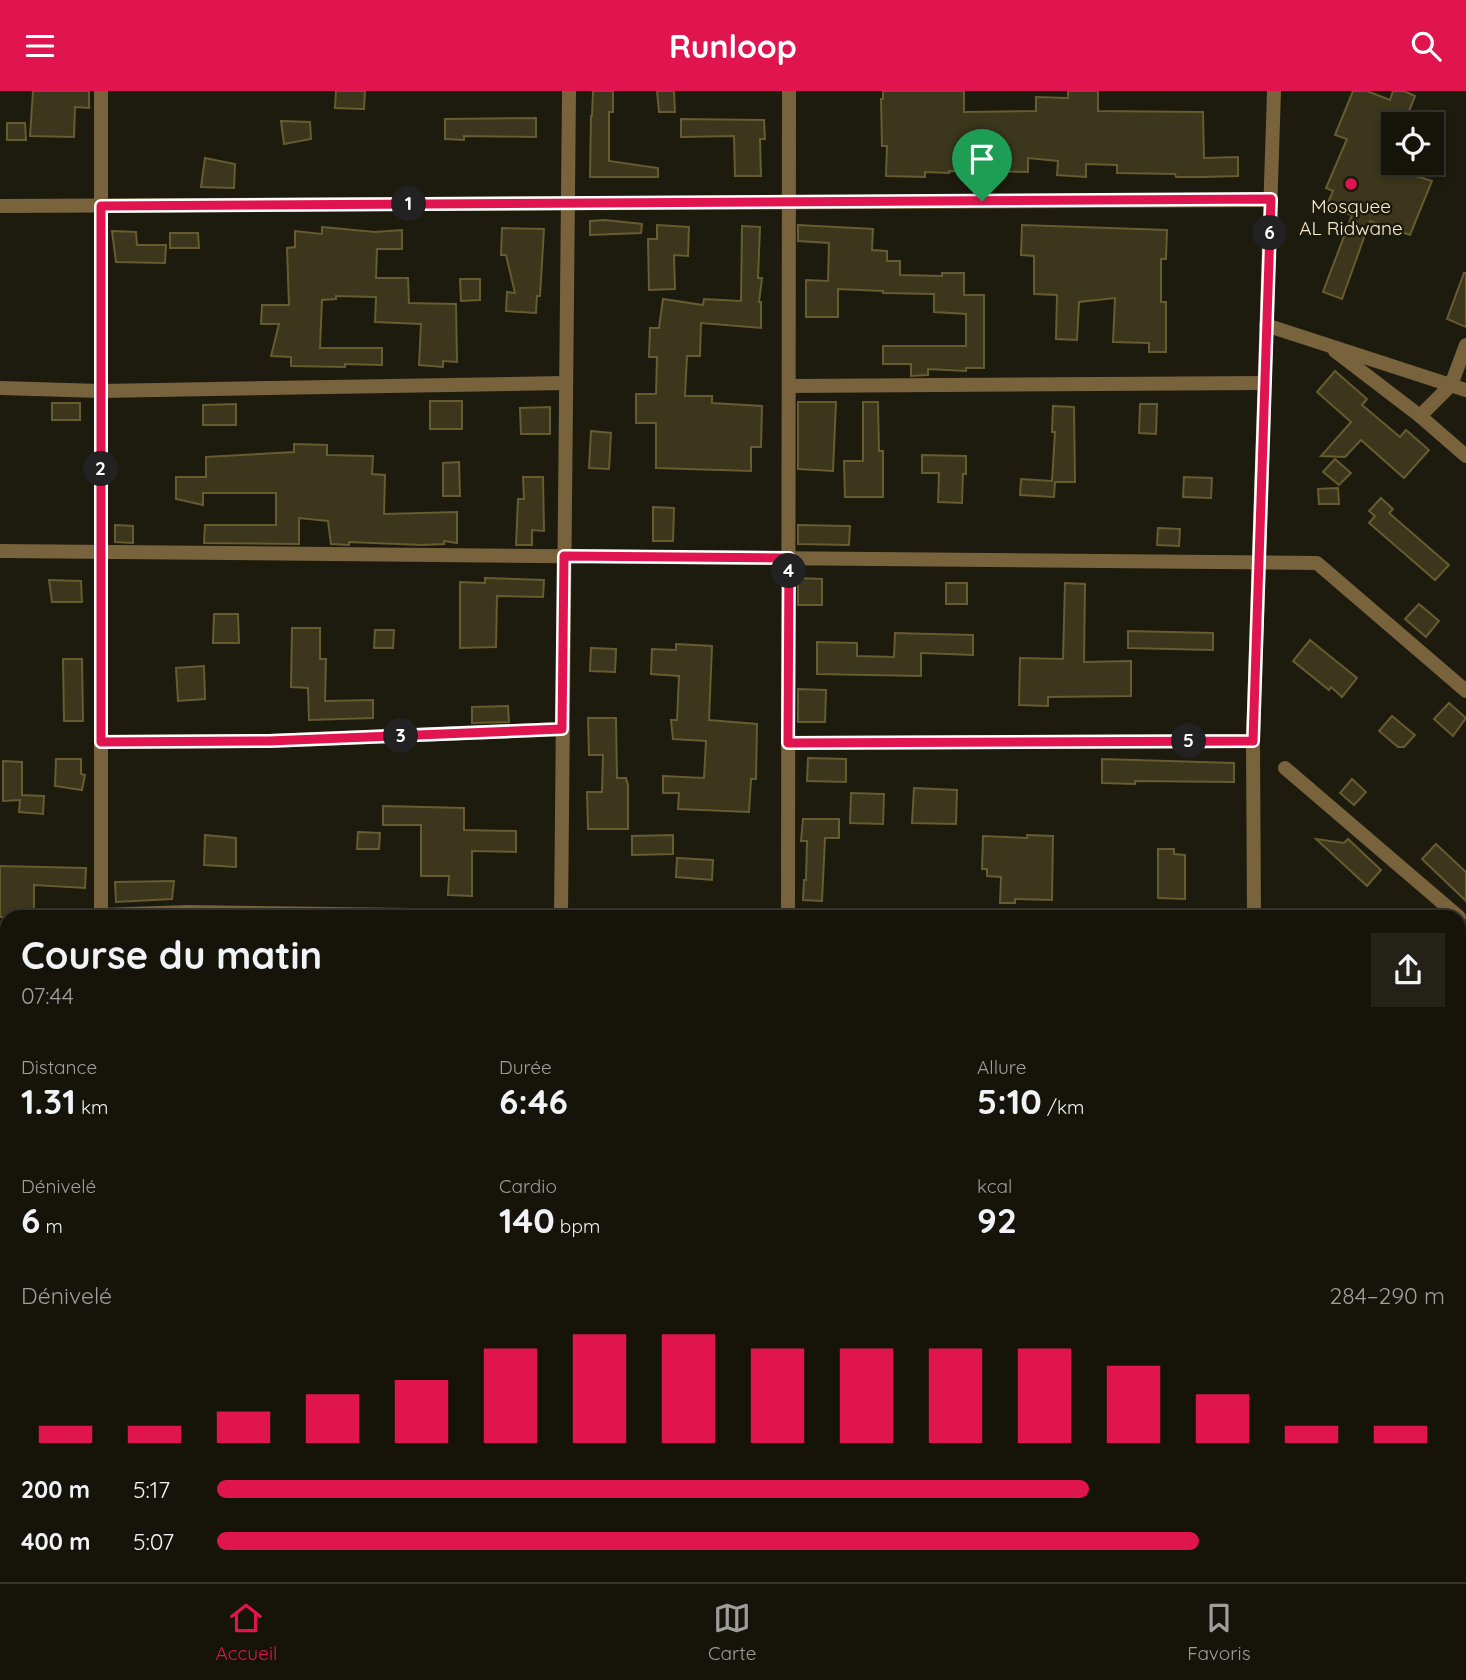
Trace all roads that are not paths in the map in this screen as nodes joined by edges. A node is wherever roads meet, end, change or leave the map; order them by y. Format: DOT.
graph roads {
  1 [pos="101,91"];
  2 [pos="569,91"];
  3 [pos="789,91"];
  4 [pos="1274,91"];
  5 [pos="1271,199"];
  6 [pos="789,202"];
  7 [pos="568,203"];
  8 [pos="0,206"];
  9 [pos="101,206"];
  10 [pos="1266,324"];
  11 [pos="1326,344"];
  12 [pos="1466,345"];
  13 [pos="566,383"];
  14 [pos="1265,383"];
  15 [pos="1451,384"];
  16 [pos="789,386"];
  17 [pos="0,388"];
  18 [pos="1466,390"];
  19 [pos="101,391"];
  20 [pos="1420,416"];
  21 [pos="1466,456"];
  22 [pos="0,551"];
  23 [pos="101,551"];
  24 [pos="564,556"];
  25 [pos="789,558"];
  26 [pos="1259,563"];
  27 [pos="1466,691"];
  28 [pos="562,729"];
  29 [pos="1253,741"];
  30 [pos="101,742"];
  31 [pos="788,743"];
  32 [pos="1285,768"];
  33 [pos="102,910"];
  34 [pos="561,910"];
  35 [pos="788,910"];
  36 [pos="1254,910"];
  37 [pos="1451,910"];
  1 -- 9 [label="street"];
  2 -- 7 [label="street"];
  3 -- 6 [label="street"];
  4 -- 5 [label="street"];
  5 -- 6 [label="street"];
  5 -- 10 [label="street"];
  6 -- 7 [label="street"];
  6 -- 16 [label="street"];
  7 -- 9 [label="street"];
  7 -- 13 [label="street"];
  8 -- 9 [label="street"];
  9 -- 19 [label="street"];
  10 -- 11 [label="street"];
  10 -- 14 [label="street"];
  11 -- 15 [label="street"];
  11 -- 20 [label="street"];
  12 -- 15 [label="street"];
  13 -- 19 [label="street"];
  13 -- 24 [label="street"];
  14 -- 16 [label="street"];
  14 -- 26 [label="street"];
  15 -- 18 [label="street"];
  15 -- 20 [label="street"];
  16 -- 25 [label="street"];
  17 -- 19 [label="street"];
  19 -- 23 [label="street"];
  20 -- 21 [label="street"];
  22 -- 23 [label="street"];
  23 -- 24 [label="street"];
  23 -- 30 [label="street"];
  24 -- 25 [label="street"];
  24 -- 28 [label="street"];
  25 -- 26 [label="street"];
  25 -- 31 [label="street"];
  26 -- 27 [label="street"];
  26 -- 29 [label="street"];
  28 -- 30 [label="street"];
  28 -- 34 [label="street"];
  29 -- 31 [label="street"];
  29 -- 36 [label="street"];
  30 -- 33 [label="street"];
  31 -- 35 [label="street"];
  32 -- 37 [label="street"];
}
